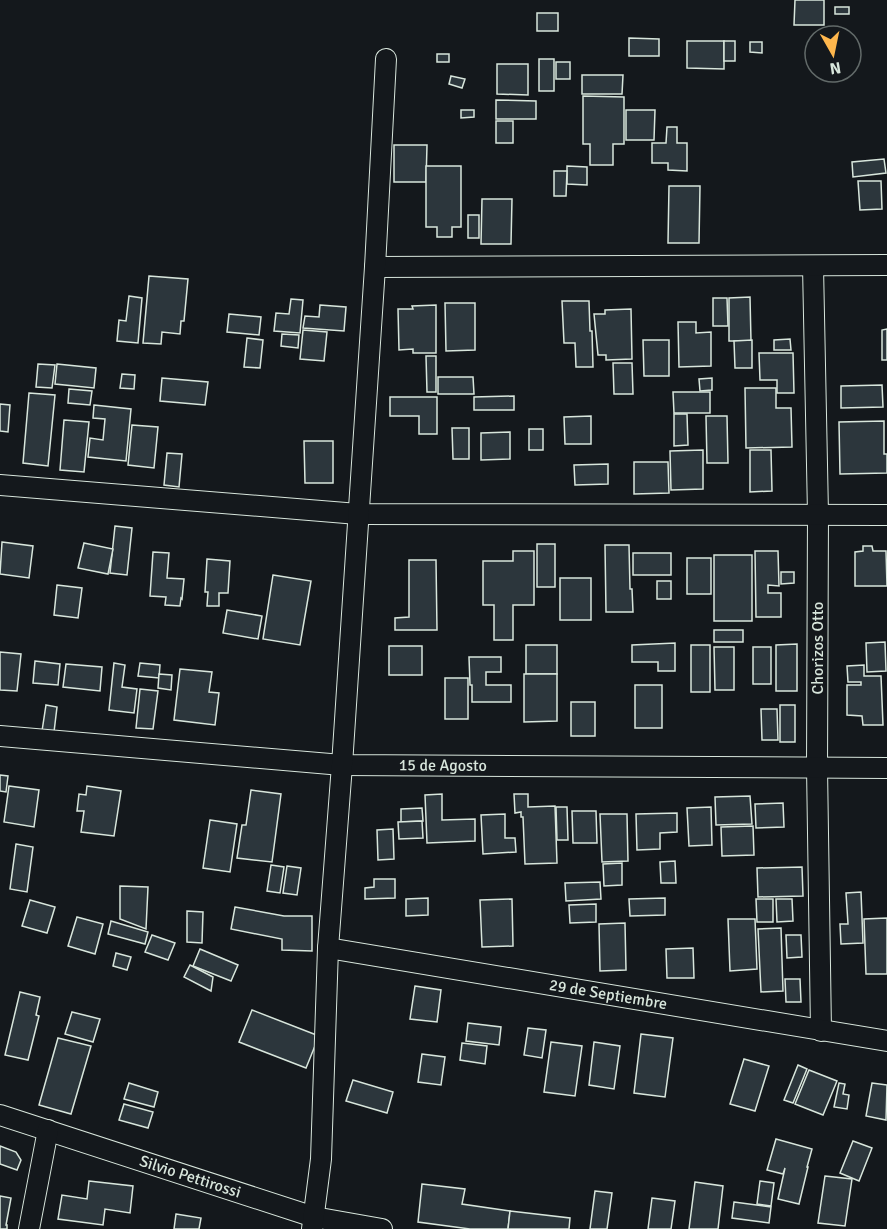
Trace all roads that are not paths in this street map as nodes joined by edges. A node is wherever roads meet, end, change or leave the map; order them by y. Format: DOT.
graph roads {
  1 [pos="386,59"];
  2 [pos="887,265"];
  3 [pos="813,266"];
  4 [pos="375,267"];
  5 [pos="0,484"];
  6 [pos="358,514"];
  7 [pos="818,514"];
  8 [pos="887,515"];
  9 [pos="0,736"];
  10 [pos="342,765"];
  11 [pos="818,767"];
  12 [pos="887,768"];
  13 [pos="328,948"];
  14 [pos="821,1031"];
  15 [pos="887,1041"];
  16 [pos="0,1115"];
  17 [pos="48,1130"];
  18 [pos="313,1223"];
  19 [pos="29,1229"];
  20 [pos="382,1229"];
  1 -- 4 [label="street"];
  2 -- 3 [label="street"];
  3 -- 4 [label="street"];
  3 -- 7 [label="street, Chorizos Otto"];
  4 -- 6 [label="street"];
  5 -- 6 [label="street"];
  6 -- 7 [label="street"];
  6 -- 10 [label="street"];
  7 -- 8 [label="street"];
  7 -- 11 [label="street, Chorizos Otto"];
  9 -- 10 [label="street, 15 de Agosto"];
  10 -- 11 [label="street, 15 de Agosto"];
  10 -- 13 [label="street"];
  11 -- 12 [label="street, 15 de Agosto"];
  11 -- 14 [label="street, Chorizos Otto"];
  13 -- 14 [label="street, 29 de Septiembre"];
  13 -- 18 [label="street"];
  14 -- 15 [label="street, 29 de Septiembre"];
  16 -- 17 [label="street, Silvio Pettirossi"];
  17 -- 18 [label="street, Silvio Pettirossi"];
  17 -- 19 [label="street"];
  18 -- 20 [label="street, Silvio Pettirossi"];
}
